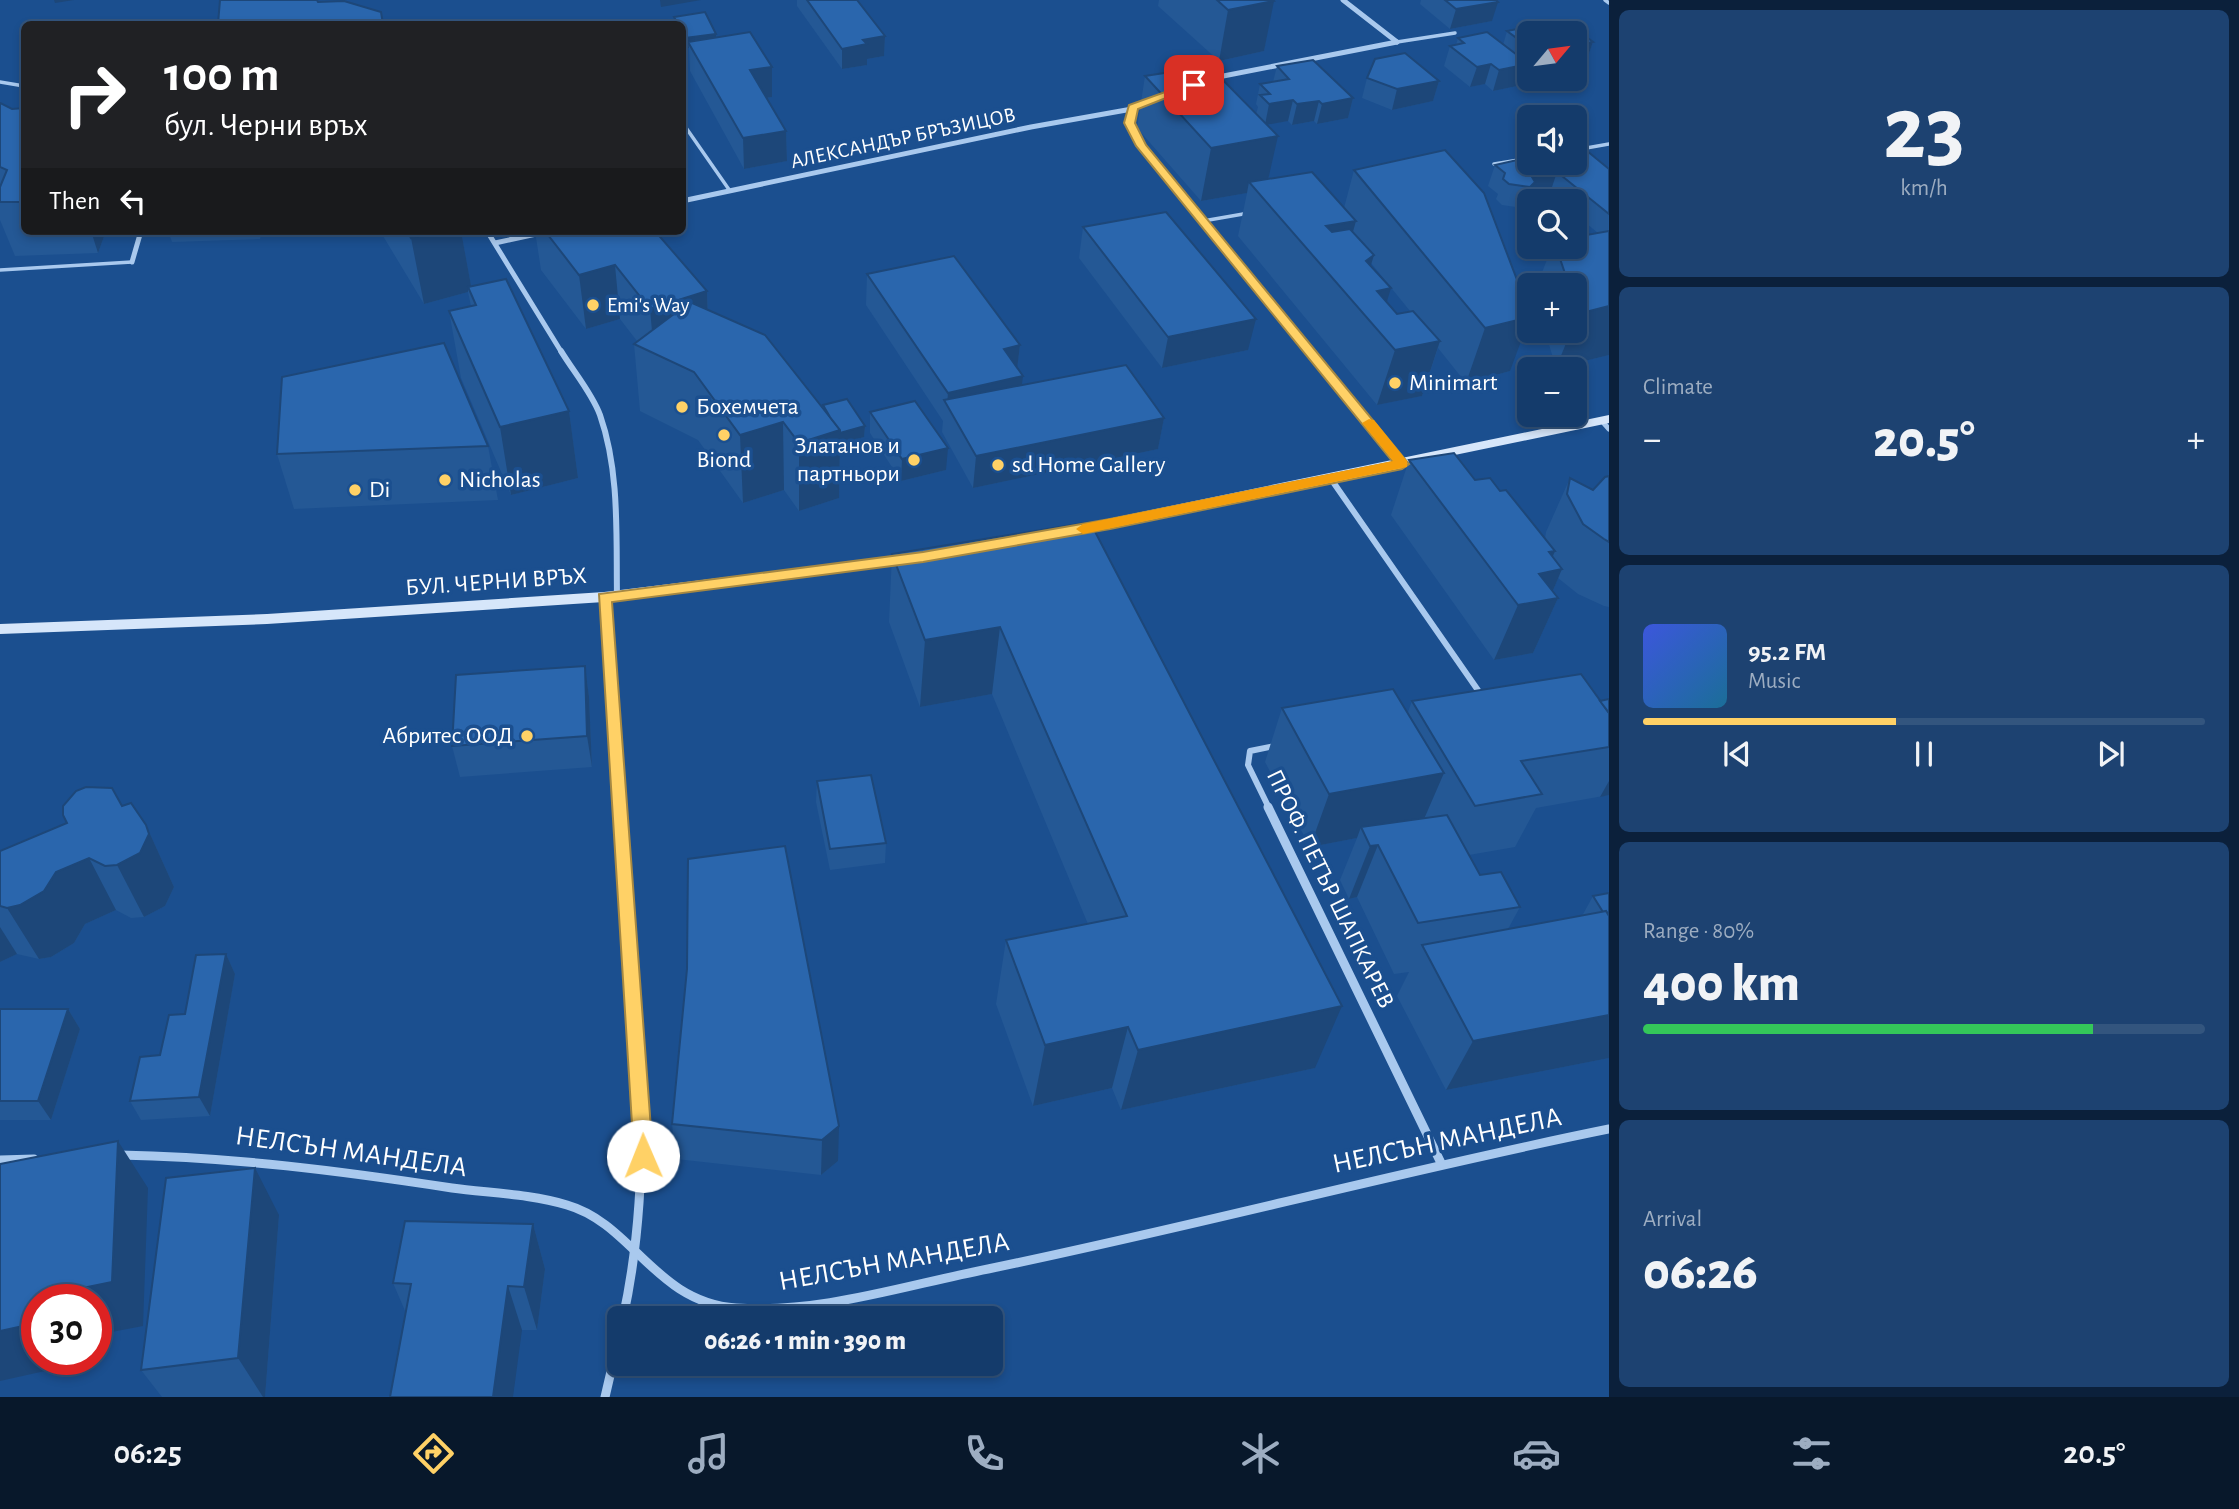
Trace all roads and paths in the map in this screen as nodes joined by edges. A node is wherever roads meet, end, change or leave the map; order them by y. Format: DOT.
graph roads {
  1 [pos="1343,0"];
  2 [pos="1455,33"];
  3 [pos="1397,43"];
  4 [pos="1210,79"];
  5 [pos="0,82"];
  6 [pos="21,86"];
  7 [pos="1159,96"];
  8 [pos="1132,109"];
  9 [pos="686,128"];
  10 [pos="1609,144"];
  11 [pos="1587,148"];
  12 [pos="1517,160"];
  13 [pos="1494,164"];
  14 [pos="730,191"];
  15 [pos="686,200"];
  16 [pos="1254,212"];
  17 [pos="1203,221"];
  18 [pos="140,235"];
  19 [pos="490,235"];
  20 [pos="532,235"];
  21 [pos="495,243"];
  22 [pos="132,262"];
  23 [pos="0,270"];
  24 [pos="1606,423"];
  25 [pos="1402,464"];
  26 [pos="1331,479"];
  27 [pos="1057,533"];
  28 [pos="923,557"];
  29 [pos="611,597"];
  30 [pos="0,620"];
  31 [pos="49,627"];
  32 [pos="0,629"];
  33 [pos="1497,697"];
  34 [pos="1485,700"];
  35 [pos="1471,703"];
  36 [pos="1288,743"];
  37 [pos="1609,1129"];
  38 [pos="106,1155"];
  39 [pos="40,1158"];
  40 [pos="0,1160"];
  41 [pos="1441,1163"];
  42 [pos="637,1258"];
  43 [pos="626,1306"];
  44 [pos="609,1376"];
  45 [pos="604,1397"];
  1 -- 3 [label="street"];
  2 -- 3 [label="lane"];
  3 -- 4 [label="street"];
  5 -- 6 [label="lane"];
  7 -- 8 [label="street, АЛЕКСАНДЪР БРЪЗИЦОВ"];
  8 -- 14 [label="street, АЛЕКСАНДЪР БРЪЗИЦОВ"];
  8 -- 17 [label="street"];
  9 -- 14 [label="lane"];
  10 -- 11 [label="lane"];
  12 -- 13 [label="lane"];
  14 -- 15 [label="street, АЛЕКСАНДЪР БРЪЗИЦОВ"];
  16 -- 17 [label="lane"];
  17 -- 25 [label="street"];
  18 -- 22 [label="street"];
  19 -- 21 [label="street"];
  20 -- 21 [label="street"];
  21 -- 29 [label="street"];
  22 -- 23 [label="lane"];
  24 -- 25 [label="main road"];
  25 -- 26 [label="main road"];
  26 -- 27 [label="main road"];
  26 -- 34 [label="street"];
  28 -- 29 [label="main road, БУЛ. ЧЕРНИ ВРЪХ"];
  29 -- 31 [label="main road, БУЛ. ЧЕРНИ ВРЪХ"];
  29 -- 42 [label="street"];
  30 -- 31 [label="main road"];
  31 -- 32 [label="main road, БУЛ. ЧЕРНИ ВРЪХ"];
  33 -- 34 [label="street"];
  34 -- 35 [label="street"];
  36 -- 41 [label="street, ПРОФ. ПЕТЪР ШАПКАРЕВ"];
  37 -- 41 [label="street, НЕЛСЪН МАНДЕЛА"];
  38 -- 42 [label="street, НЕЛСЪН МАНДЕЛА"];
  39 -- 40 [label="street"];
  41 -- 42 [label="street, НЕЛСЪН МАНДЕЛА"];
  42 -- 43 [label="street"];
  44 -- 45 [label="street"];
}
